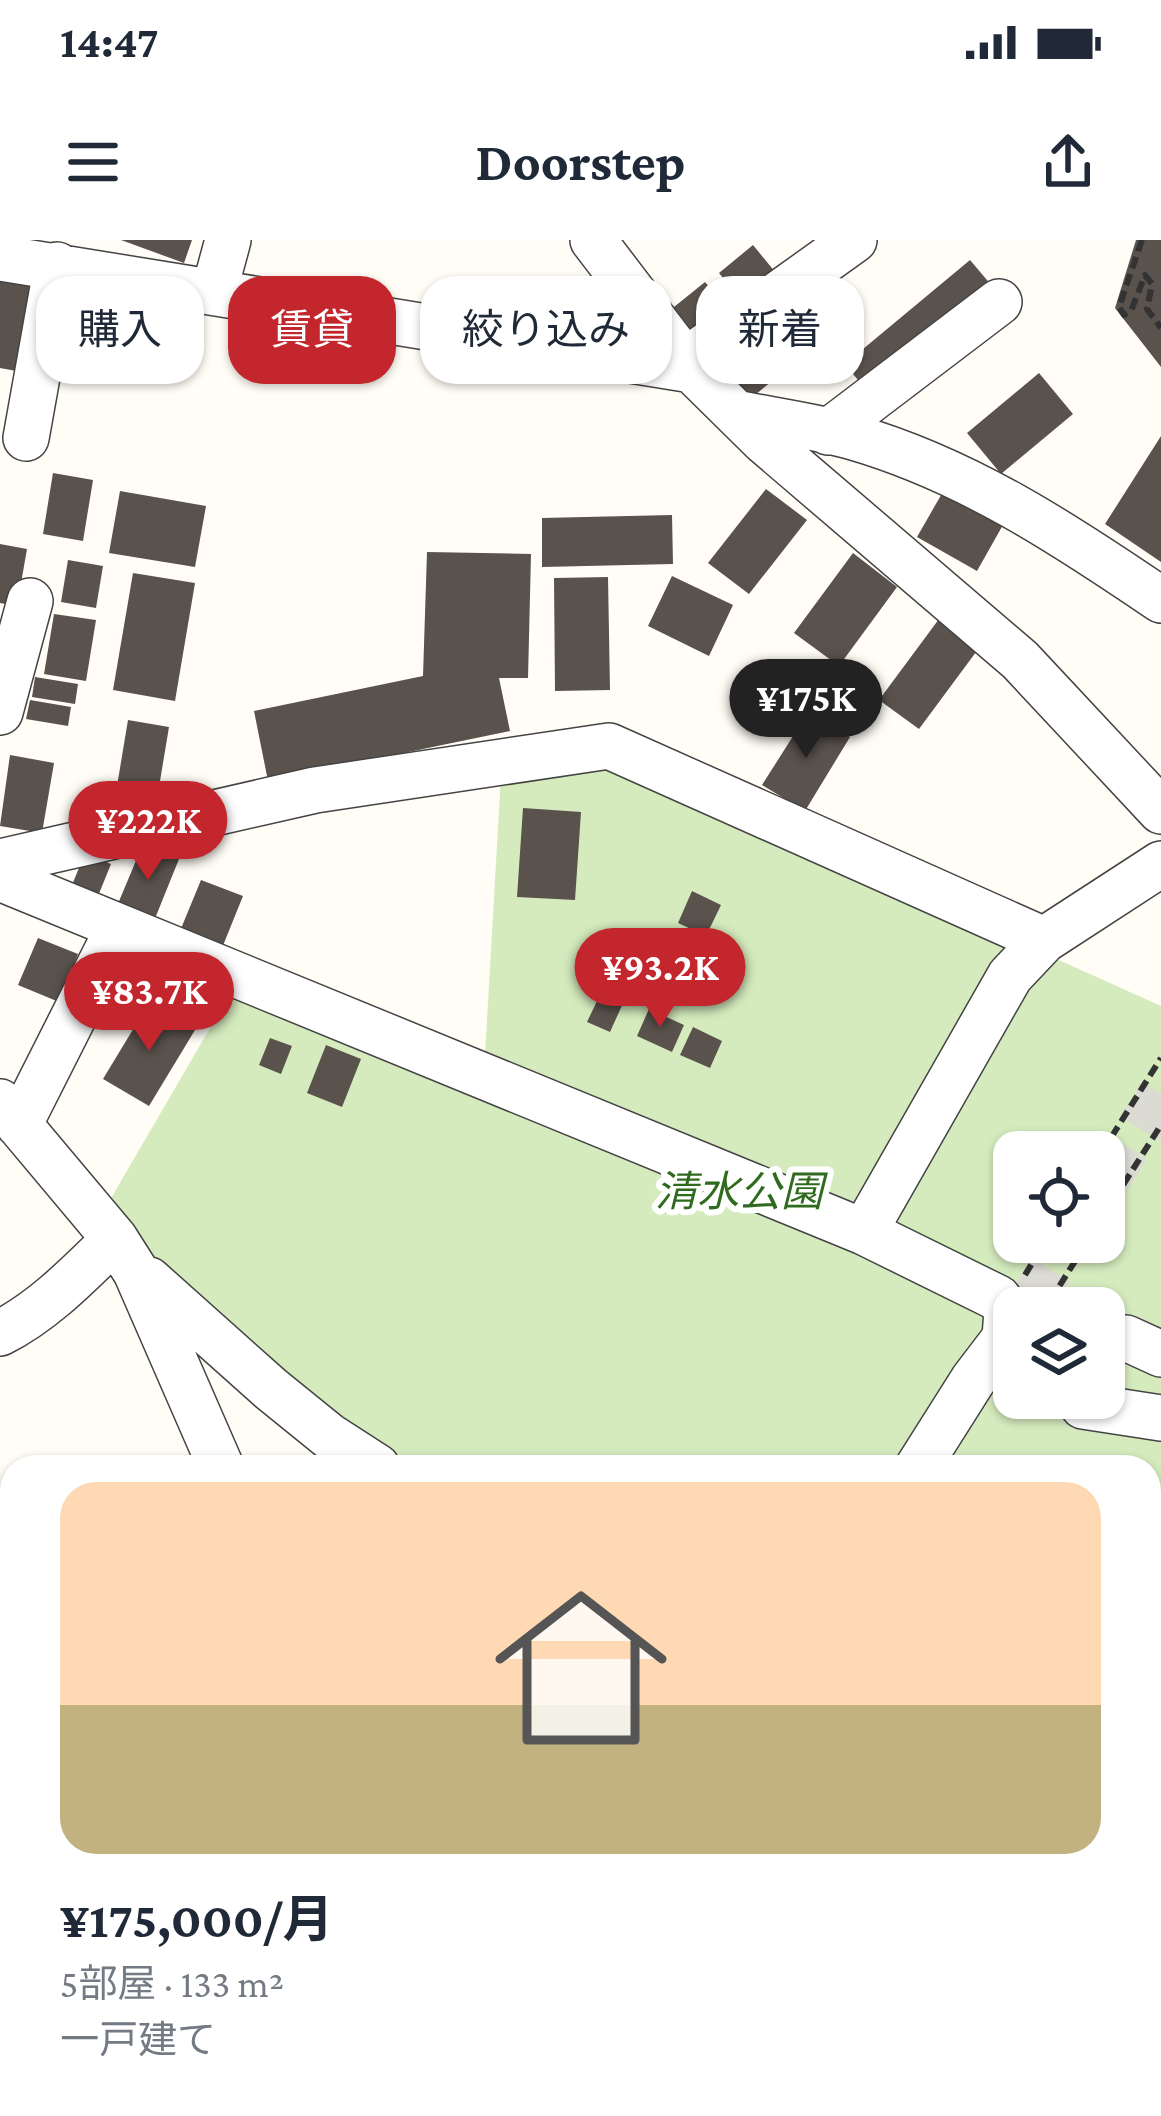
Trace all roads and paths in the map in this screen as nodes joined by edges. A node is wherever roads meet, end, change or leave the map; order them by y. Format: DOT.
graph roads {
  1 [pos="228,240"];
  2 [pos="593,240"];
  3 [pos="854,240"];
  4 [pos="1142,240"];
  5 [pos="0,258"];
  6 [pos="57,266"];
  7 [pos="214,292"];
  8 [pos="998,302"];
  9 [pos="1161,328"];
  10 [pos="688,366"];
  11 [pos="736,413"];
  12 [pos="828,432"];
  13 [pos="26,439"];
  14 [pos="1161,600"];
  15 [pos="30,601"];
  16 [pos="0,712"];
  17 [pos="1161,811"];
  18 [pos="0,862"];
  19 [pos="1161,864"];
  20 [pos="0,878"];
  21 [pos="119,927"];
  22 [pos="1044,940"];
  23 [pos="1161,1058"];
  24 [pos="10,1114"];
  25 [pos="1161,1125"];
  26 [pos="1115,1131"];
  27 [pos="1125,1182"];
  28 [pos="864,1232"];
  29 [pos="125,1256"];
  30 [pos="0,1333"];
  31 [pos="1125,1412"];
  32 [pos="1161,1418"];
  33 [pos="216,1455"];
  34 [pos="358,1455"];
  35 [pos="926,1455"];
  1 -- 7 [label="street"];
  2 -- 10 [label="street"];
  3 -- 10 [label="street"];
  4 -- 9 [label="path"];
  5 -- 6 [label="street"];
  6 -- 7 [label="street"];
  6 -- 13 [label="street"];
  7 -- 10 [label="street"];
  8 -- 12 [label="street"];
  10 -- 11 [label="street"];
  11 -- 12 [label="street"];
  11 -- 17 [label="street"];
  12 -- 14 [label="street"];
  15 -- 16 [label="street"];
  18 -- 22 [label="street"];
  19 -- 22 [label="street"];
  20 -- 21 [label="street"];
  21 -- 24 [label="street"];
  21 -- 28 [label="street"];
  22 -- 28 [label="street"];
  23 -- 26 [label="path"];
  24 -- 29 [label="street"];
  25 -- 27 [label="path"];
  28 -- 35 [label="street"];
  29 -- 30 [label="street"];
  29 -- 33 [label="street"];
  29 -- 34 [label="street"];
  31 -- 32 [label="street"];
}
